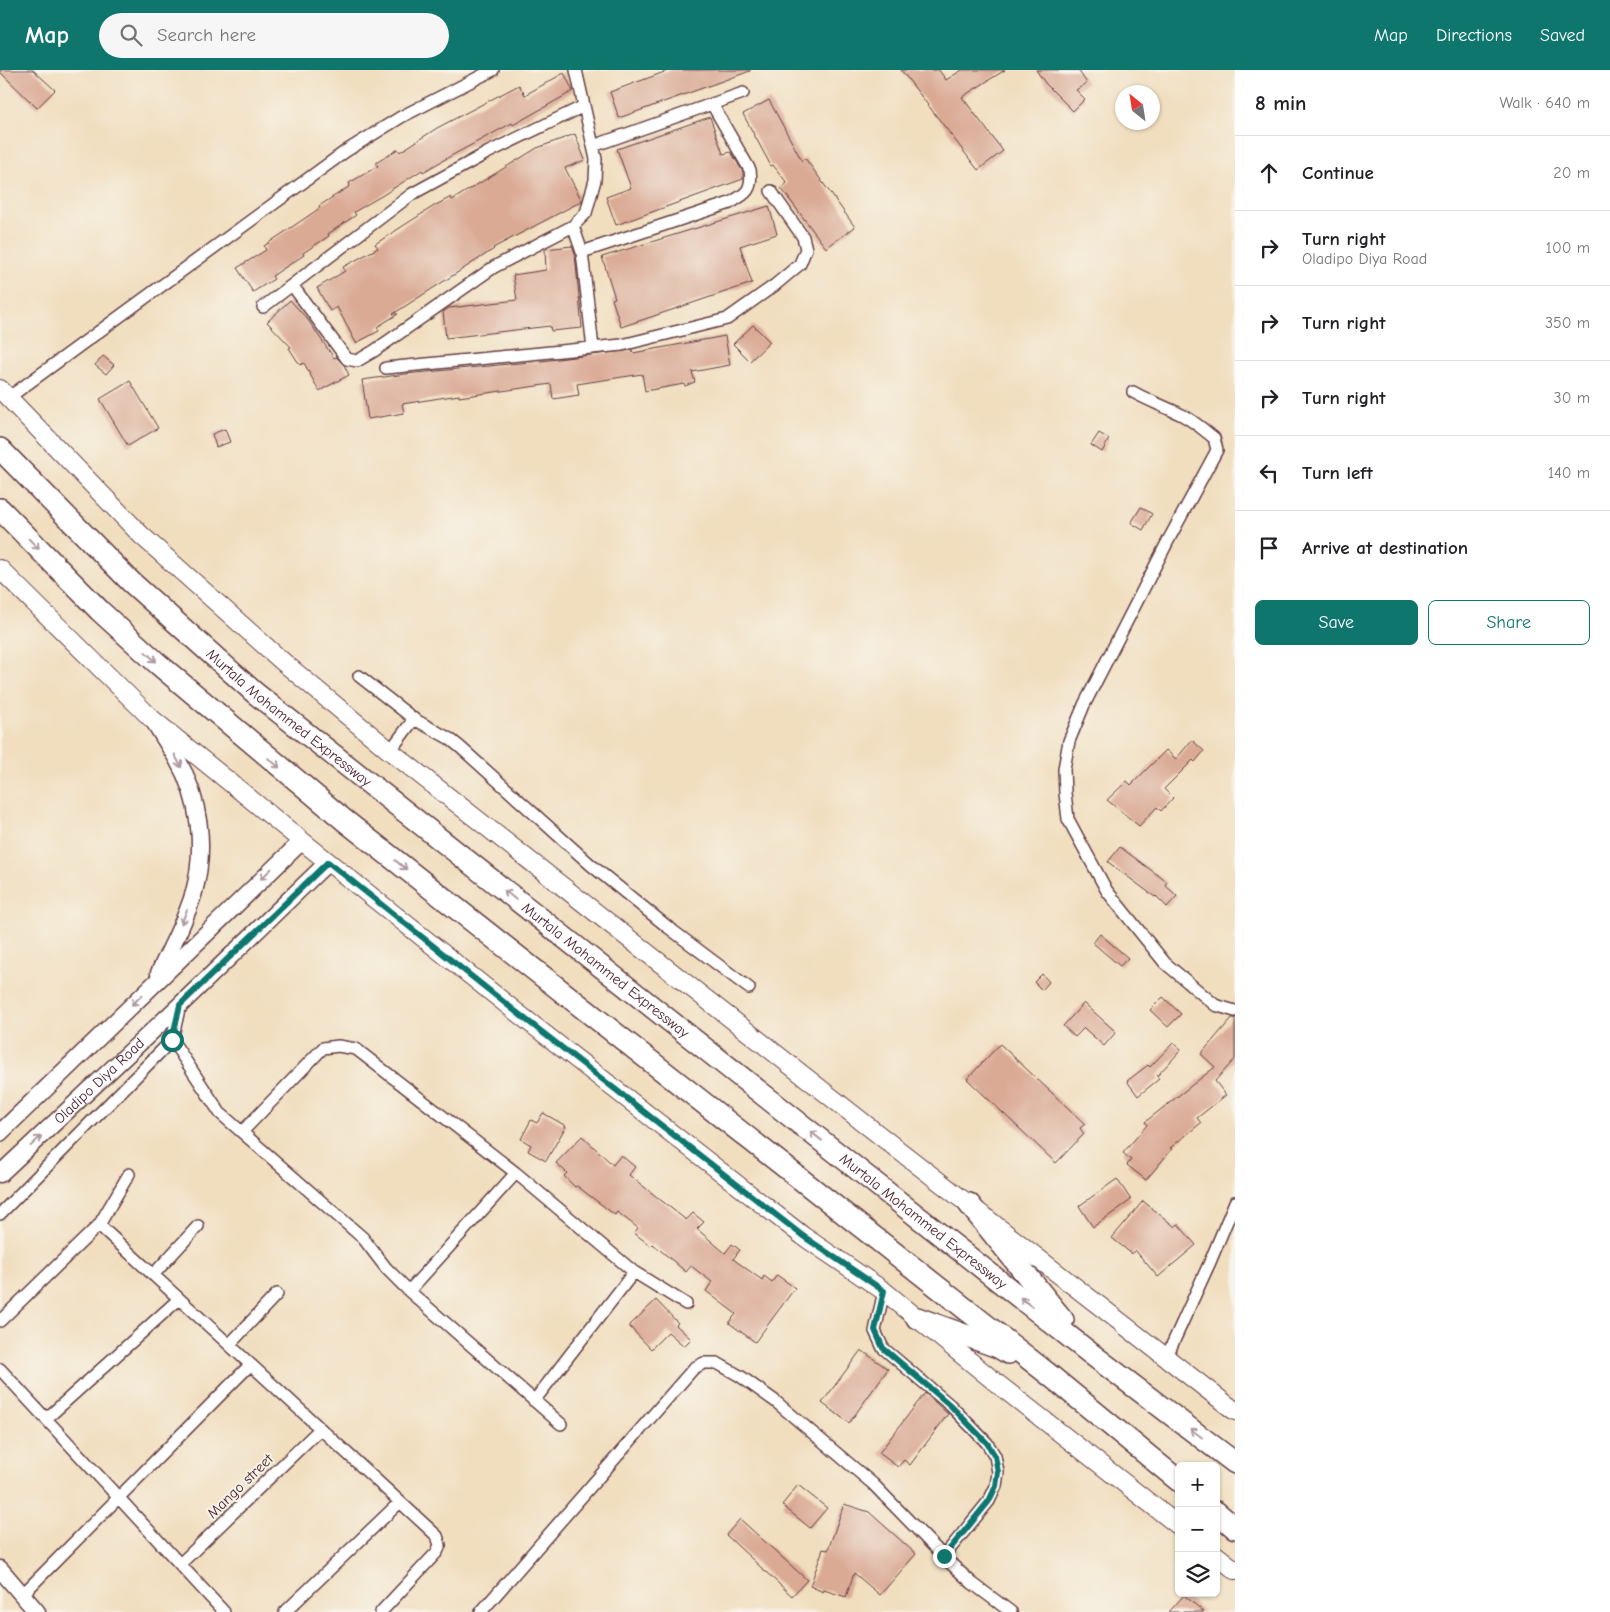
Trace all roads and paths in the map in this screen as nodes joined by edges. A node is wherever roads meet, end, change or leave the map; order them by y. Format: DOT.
graph roads {
  1 [pos="494,70"];
  2 [pos="576,70"];
  3 [pos="742,93"];
  4 [pos="712,104"];
  5 [pos="584,106"];
  6 [pos="593,146"];
  7 [pos="771,191"];
  8 [pos="573,226"];
  9 [pos="582,252"];
  10 [pos="292,285"];
  11 [pos="263,307"];
  12 [pos="592,348"];
  13 [pos="386,368"];
  14 [pos="1132,392"];
  15 [pos="4,394"];
  16 [pos="0,449"];
  17 [pos="0,509"];
  18 [pos="0,570"];
  19 [pos="359,676"];
  20 [pos="152,719"];
  21 [pos="414,719"];
  22 [pos="390,751"];
  23 [pos="302,841"];
  24 [pos="328,862"];
  25 [pos="154,983"];
  26 [pos="749,988"];
  27 [pos="180,1005"];
  28 [pos="1235,1011"];
  29 [pos="172,1040"];
  30 [pos="242,1132"];
  31 [pos="0,1134"];
  32 [pos="516,1173"];
  33 [pos="0,1174"];
  34 [pos="129,1174"];
  35 [pos="1235,1202"];
  36 [pos="969,1204"];
  37 [pos="0,1214"];
  38 [pos="99,1225"];
  39 [pos="198,1226"];
  40 [pos="634,1272"];
  41 [pos="153,1275"];
  42 [pos="409,1291"];
  43 [pos="884,1291"];
  44 [pos="278,1294"];
  45 [pos="179,1299"];
  46 [pos="686,1304"];
  47 [pos="918,1318"];
  48 [pos="0,1321"];
  49 [pos="229,1345"];
  50 [pos="1090,1353"];
  51 [pos="1166,1358"];
  52 [pos="250,1365"];
  53 [pos="0,1370"];
  54 [pos="1052,1377"];
  55 [pos="534,1401"];
  56 [pos="1235,1411"];
  57 [pos="46,1419"];
  58 [pos="561,1424"];
  59 [pos="320,1429"];
  60 [pos="1235,1463"];
  61 [pos="1175,1478"];
  62 [pos="118,1498"];
  63 [pos="400,1502"];
  64 [pos="1220,1515"];
  65 [pos="1175,1523"];
  66 [pos="1235,1528"];
  67 [pos="944,1556"];
  68 [pos="1220,1558"];
  69 [pos="180,1564"];
  70 [pos="0,1569"];
  71 [pos="1235,1570"];
  72 [pos="22,1596"];
  73 [pos="37,1612"];
  74 [pos="223,1612"];
  75 [pos="285,1612"];
  76 [pos="381,1612"];
  77 [pos="481,1612"];
  78 [pos="1011,1612"];
  1 -- 15 [label="street"];
  2 -- 5 [label="street"];
  3 -- 4 [label="street"];
  4 -- 6 [label="street"];
  4 -- 9 [label="street"];
  5 -- 6 [label="street"];
  5 -- 10 [label="street"];
  6 -- 8 [label="street"];
  7 -- 12 [label="street"];
  8 -- 9 [label="street"];
  8 -- 10 [label="street"];
  9 -- 12 [label="street"];
  10 -- 11 [label="street"];
  12 -- 13 [label="street"];
  14 -- 28 [label="street"];
  15 -- 22 [label="main road"];
  50 -- 16 [label="highway, Murtala Mohammed Expressway, one-way"];
  17 -- 54 [label="highway, one-way"];
  18 -- 20 [label="main road"];
  19 -- 21 [label="street"];
  20 -- 23 [label="main road"];
  20 -- 25 [label="main road, one-way"];
  21 -- 22 [label="street"];
  21 -- 26 [label="street"];
  22 -- 36 [label="main road"];
  23 -- 24 [label="main road"];
  23 -- 25 [label="main road, Oladipo Diya Road, one-way"];
  24 -- 27 [label="main road, Oladipo Diya Road"];
  24 -- 43 [label="main road"];
  25 -- 31 [label="main road, Oladipo Diya Road, one-way"];
  27 -- 29 [label="street"];
  33 -- 27 [label="main road, Oladipo Diya Road, one-way"];
  29 -- 30 [label="street"];
  29 -- 37 [label="street"];
  30 -- 32 [label="street"];
  30 -- 42 [label="street"];
  32 -- 40 [label="street"];
  32 -- 42 [label="street"];
  34 -- 38 [label="street"];
  35 -- 51 [label="street"];
  36 -- 50 [label="highway"];
  36 -- 51 [label="main road"];
  38 -- 41 [label="street"];
  38 -- 48 [label="street"];
  39 -- 41 [label="street"];
  40 -- 46 [label="street"];
  40 -- 55 [label="street"];
  41 -- 45 [label="street"];
  42 -- 55 [label="street"];
  43 -- 47 [label="main road"];
  43 -- 67 [label="street"];
  44 -- 49 [label="street"];
  45 -- 49 [label="street"];
  45 -- 57 [label="street"];
  47 -- 54 [label="highway"];
  47 -- 65 [label="main road"];
  49 -- 52 [label="street"];
  60 -- 50 [label="highway, Murtala Mohammed Expressway, one-way"];
  51 -- 56 [label="main road"];
  52 -- 59 [label="street"];
  52 -- 62 [label="street"];
  53 -- 57 [label="street"];
  54 -- 61 [label="highway"];
  55 -- 58 [label="street"];
  57 -- 62 [label="street"];
  59 -- 63 [label="street"];
  59 -- 69 [label="street, Mango street"];
  62 -- 69 [label="street"];
  62 -- 72 [label="street"];
  63 -- 75 [label="street"];
  63 -- 76 [label="street"];
  64 -- 66 [label="highway"];
  67 -- 77 [label="street"];
  67 -- 78 [label="street"];
  68 -- 71 [label="main road"];
  69 -- 74 [label="street"];
  70 -- 72 [label="main road"];
  72 -- 73 [label="main road"];
}
